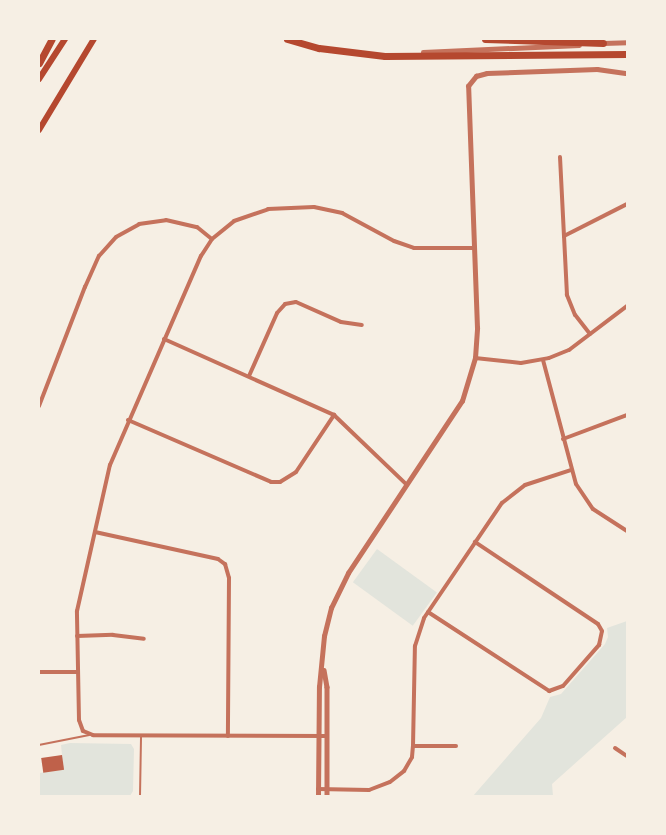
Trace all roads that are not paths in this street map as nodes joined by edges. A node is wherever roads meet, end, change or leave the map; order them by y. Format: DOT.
graph roads {
  1 [pos="52,39"];
  2 [pos="65,39"];
  3 [pos="94,39"];
  4 [pos="287,39"];
  5 [pos="484,39"];
  6 [pos="627,42"];
  7 [pos="603,43"];
  8 [pos="627,54"];
  9 [pos="385,56"];
  10 [pos="39,63"];
  11 [pos="627,74"];
  12 [pos="39,79"];
  13 [pos="39,130"];
  14 [pos="560,157"];
  15 [pos="627,204"];
  16 [pos="564,236"];
  17 [pos="212,239"];
  18 [pos="474,248"];
  19 [pos="627,306"];
  20 [pos="362,325"];
  21 [pos="590,334"];
  22 [pos="164,339"];
  23 [pos="475,358"];
  24 [pos="543,360"];
  25 [pos="249,376"];
  26 [pos="39,406"];
  27 [pos="334,415"];
  28 [pos="627,416"];
  29 [pos="128,420"];
  30 [pos="562,439"];
  31 [pos="571,470"];
  32 [pos="407,484"];
  33 [pos="627,531"];
  34 [pos="95,532"];
  35 [pos="475,542"];
  36 [pos="428,612"];
  37 [pos="77,636"];
  38 [pos="144,639"];
  39 [pos="323,665"];
  40 [pos="39,672"];
  41 [pos="78,672"];
  42 [pos="93,735"];
  43 [pos="141,735"];
  44 [pos="228,736"];
  45 [pos="319,736"];
  46 [pos="327,736"];
  47 [pos="39,745"];
  48 [pos="413,746"];
  49 [pos="456,746"];
  50 [pos="615,748"];
  51 [pos="627,756"];
  52 [pos="318,789"];
  53 [pos="327,789"];
  54 [pos="140,796"];
  55 [pos="318,796"];
  56 [pos="327,796"];
  1 -- 10 [label="highway"];
  2 -- 12 [label="main road"];
  3 -- 13 [label="main road"];
  4 -- 9 [label="highway"];
  5 -- 7 [label="highway"];
  6 -- 7 [label="street"];
  7 -- 9 [label="street"];
  8 -- 9 [label="highway"];
  11 -- 18 [label="street"];
  14 -- 16 [label="street"];
  15 -- 16 [label="street"];
  16 -- 21 [label="street"];
  17 -- 18 [label="street"];
  17 -- 22 [label="street"];
  17 -- 26 [label="street"];
  18 -- 23 [label="street"];
  19 -- 21 [label="street"];
  20 -- 25 [label="street"];
  21 -- 24 [label="street"];
  22 -- 25 [label="street"];
  22 -- 29 [label="street"];
  23 -- 24 [label="street"];
  23 -- 32 [label="street"];
  24 -- 30 [label="street"];
  25 -- 27 [label="street"];
  27 -- 29 [label="street"];
  27 -- 32 [label="street"];
  28 -- 30 [label="street"];
  29 -- 34 [label="street"];
  30 -- 31 [label="street"];
  31 -- 33 [label="street"];
  31 -- 35 [label="street"];
  32 -- 39 [label="street"];
  34 -- 37 [label="street"];
  34 -- 44 [label="street"];
  35 -- 36 [label="street"];
  35 -- 36 [label="street"];
  36 -- 48 [label="street"];
  37 -- 38 [label="street"];
  37 -- 41 [label="street"];
  39 -- 45 [label="street"];
  39 -- 46 [label="street"];
  40 -- 41 [label="street"];
  41 -- 42 [label="street"];
  42 -- 43 [label="street"];
  42 -- 47 [label="lane"];
  43 -- 44 [label="street"];
  43 -- 54 [label="lane"];
  44 -- 45 [label="street"];
  45 -- 46 [label="street"];
  45 -- 52 [label="street"];
  46 -- 53 [label="street"];
  48 -- 49 [label="street"];
  48 -- 53 [label="street"];
  50 -- 51 [label="street"];
  52 -- 53 [label="street"];
  52 -- 55 [label="street"];
  53 -- 56 [label="street"];
}
